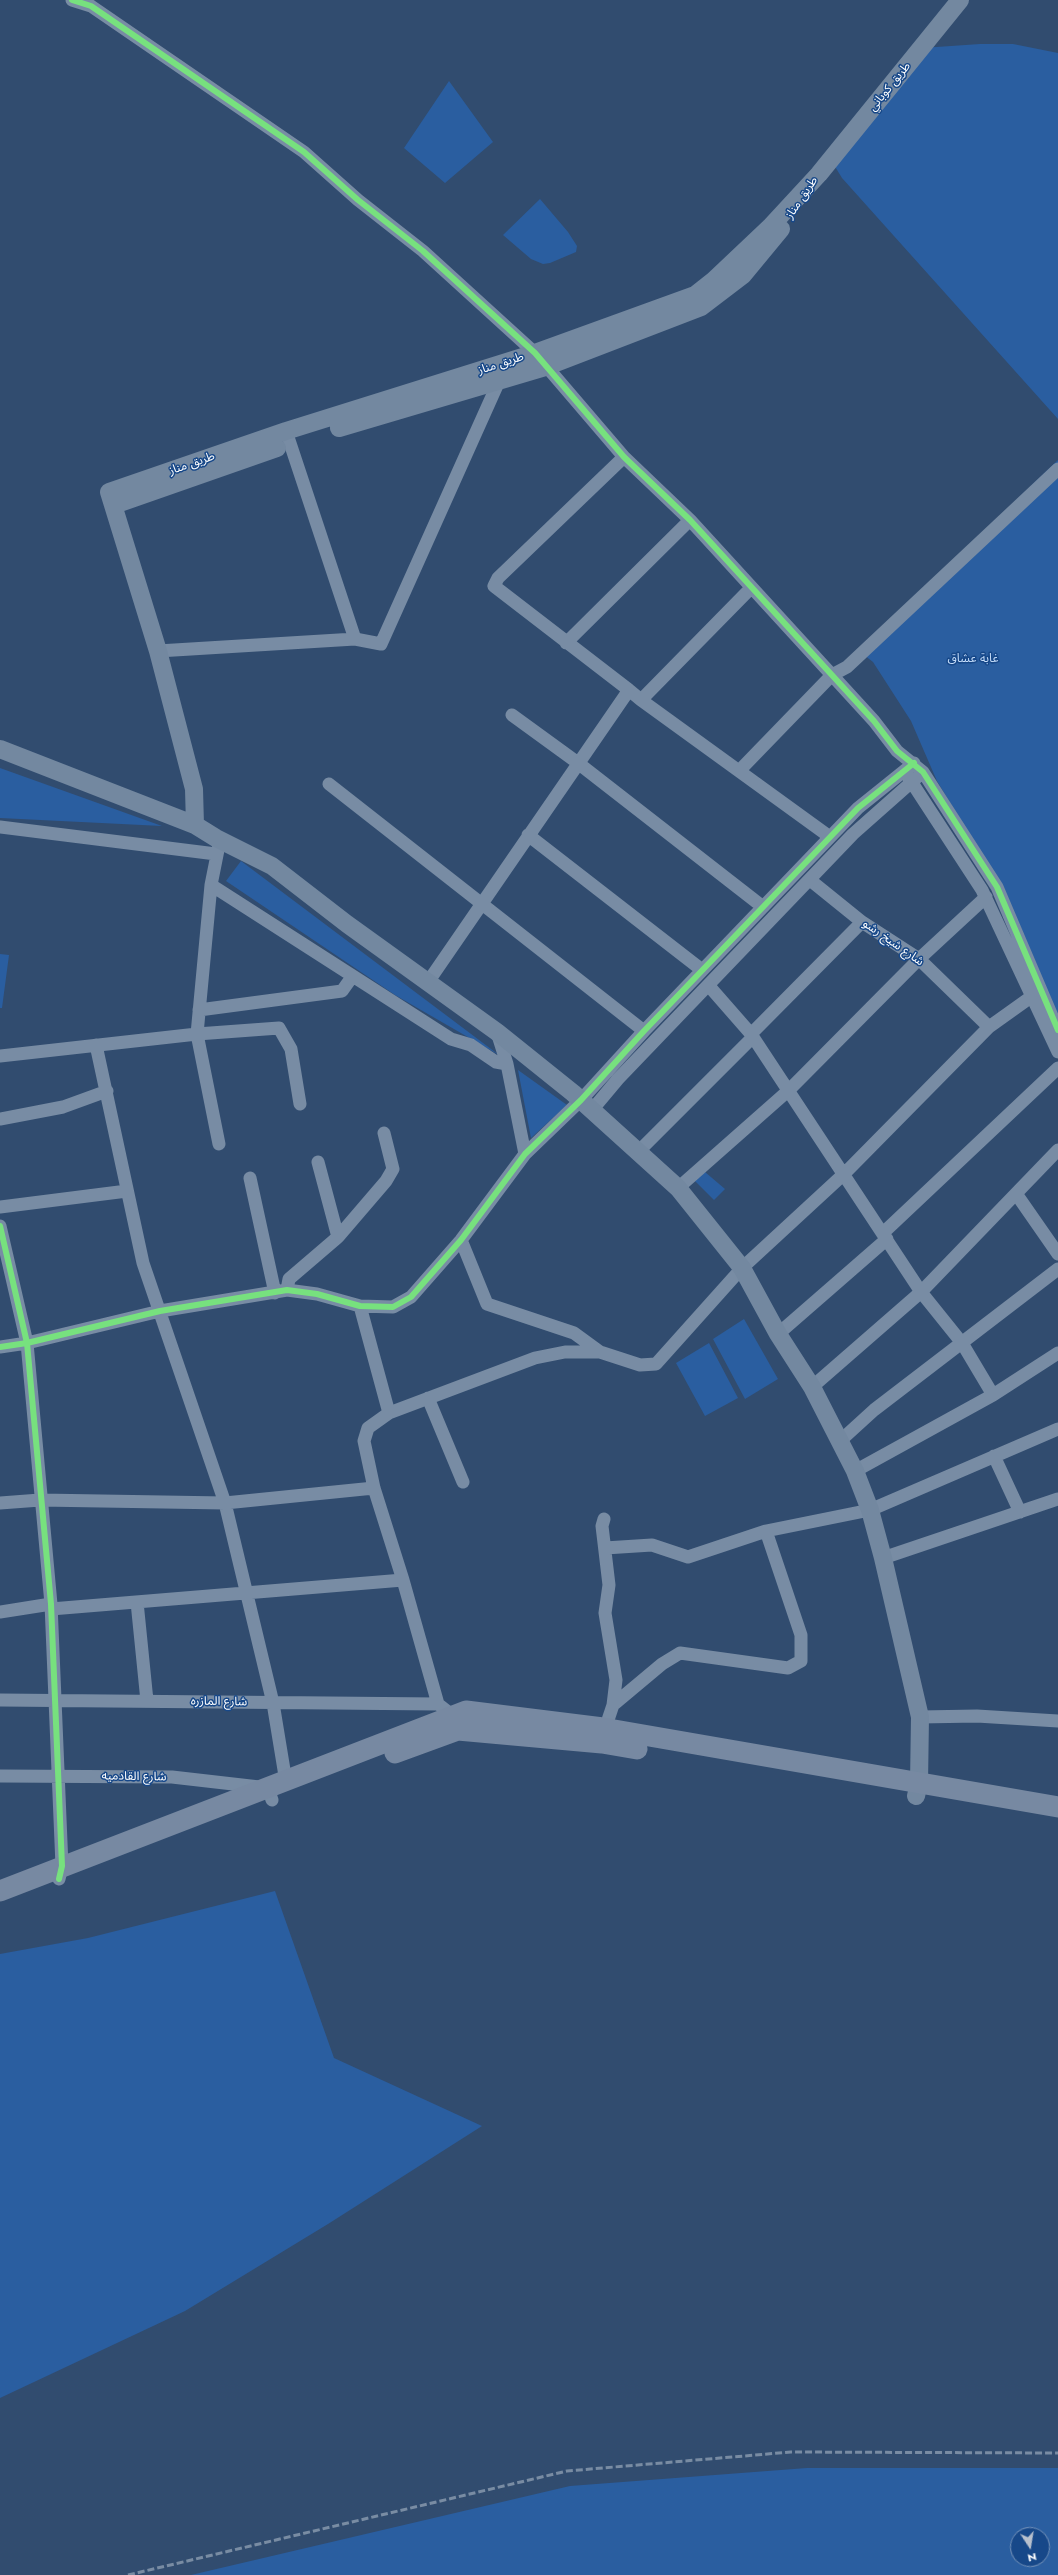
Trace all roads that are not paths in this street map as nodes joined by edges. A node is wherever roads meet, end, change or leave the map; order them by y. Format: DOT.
graph roads {
  1 [pos="72,0"];
  2 [pos="960,0"];
  3 [pos="819,174"];
  4 [pos="540,360"];
  5 [pos="499,373"];
  6 [pos="288,437"];
  7 [pos="624,457"];
  8 [pos="1058,469"];
  9 [pos="690,520"];
  10 [pos="752,588"];
  11 [pos="355,639"];
  12 [pos="566,643"];
  13 [pos="158,651"];
  14 [pos="832,675"];
  15 [pos="629,690"];
  16 [pos="641,700"];
  17 [pos="512,715"];
  18 [pos="0,749"];
  19 [pos="897,751"];
  20 [pos="578,763"];
  21 [pos="918,767"];
  22 [pos="739,771"];
  23 [pos="907,776"];
  24 [pos="329,784"];
  25 [pos="195,825"];
  26 [pos="0,827"];
  27 [pos="528,835"];
  28 [pos="830,837"];
  29 [pos="218,847"];
  30 [pos="810,880"];
  31 [pos="211,885"];
  32 [pos="986,897"];
  33 [pos="481,905"];
  34 [pos="763,907"];
  35 [pos="862,922"];
  36 [pos="919,959"];
  37 [pos="702,970"];
  38 [pos="352,977"];
  39 [pos="428,982"];
  40 [pos="709,986"];
  41 [pos="1031,997"];
  42 [pos="199,1010"];
  43 [pos="989,1027"];
  44 [pos="1058,1030"];
  45 [pos="644,1031"];
  46 [pos="497,1032"];
  47 [pos="197,1034"];
  48 [pos="752,1036"];
  49 [pos="96,1045"];
  50 [pos="1058,1052"];
  51 [pos="0,1056"];
  52 [pos="507,1064"];
  53 [pos="1058,1068"];
  54 [pos="789,1090"];
  55 [pos="107,1091"];
  56 [pos="300,1104"];
  57 [pos="587,1105"];
  58 [pos="0,1119"];
  59 [pos="384,1133"];
  60 [pos="219,1144"];
  61 [pos="1058,1150"];
  62 [pos="639,1151"];
  63 [pos="525,1154"];
  64 [pos="318,1162"];
  65 [pos="845,1173"];
  66 [pos="250,1178"];
  67 [pos="678,1188"];
  68 [pos="127,1191"];
  69 [pos="1017,1195"];
  70 [pos="0,1207"];
  71 [pos="0,1226"];
  72 [pos="885,1236"];
  73 [pos="338,1238"];
  74 [pos="461,1240"];
  75 [pos="1058,1254"];
  76 [pos="742,1268"];
  77 [pos="1058,1269"];
  78 [pos="281,1292"];
  79 [pos="921,1292"];
  80 [pos="360,1306"];
  81 [pos="160,1311"];
  82 [pos="778,1334"];
  83 [pos="27,1343"];
  84 [pos="962,1343"];
  85 [pos="0,1347"];
  86 [pos="600,1352"];
  87 [pos="1058,1353"];
  88 [pos="812,1387"];
  89 [pos="993,1395"];
  90 [pos="428,1398"];
  91 [pos="389,1413"];
  92 [pos="1058,1429"];
  93 [pos="840,1441"];
  94 [pos="994,1456"];
  95 [pos="855,1471"];
  96 [pos="463,1482"];
  97 [pos="374,1488"];
  98 [pos="1058,1499"];
  99 [pos="40,1500"];
  100 [pos="0,1503"];
  101 [pos="225,1503"];
  102 [pos="870,1510"];
  103 [pos="1020,1512"];
  104 [pos="604,1519"];
  105 [pos="766,1531"];
  106 [pos="605,1548"];
  107 [pos="884,1558"];
  108 [pos="403,1580"];
  109 [pos="246,1593"];
  110 [pos="137,1602"];
  111 [pos="51,1607"];
  112 [pos="0,1612"];
  113 [pos="0,1700"];
  114 [pos="56,1700"];
  115 [pos="147,1702"];
  116 [pos="273,1703"];
  117 [pos="613,1705"];
  118 [pos="449,1716"];
  119 [pos="920,1717"];
  120 [pos="1058,1721"];
  121 [pos="603,1735"];
  122 [pos="58,1775"];
  123 [pos="0,1776"];
  124 [pos="918,1789"];
  125 [pos="275,1790"];
  126 [pos="1058,1807"];
  127 [pos="1058,1820"];
  128 [pos="61,1873"];
  129 [pos="0,1891"];
  130 [pos="0,1902"];
  1 -- 4 [label="street"];
  2 -- 3 [label="main road, طريق كوباني"];
  3 -- 4 [label="main road, طريق مناز"];
  4 -- 5 [label="main road, طريق مناز"];
  4 -- 7 [label="street"];
  5 -- 6 [label="main road, طريق مناز"];
  5 -- 11 [label="street"];
  6 -- 11 [label="street"];
  6 -- 13 [label="main road, طريق مناز"];
  7 -- 9 [label="street"];
  7 -- 12 [label="street"];
  8 -- 14 [label="street"];
  9 -- 10 [label="street"];
  9 -- 12 [label="street"];
  10 -- 14 [label="street"];
  10 -- 16 [label="street"];
  11 -- 13 [label="street"];
  12 -- 15 [label="street"];
  13 -- 25 [label="main road"];
  14 -- 19 [label="street"];
  14 -- 22 [label="street"];
  15 -- 16 [label="street"];
  15 -- 20 [label="street"];
  16 -- 22 [label="street"];
  17 -- 20 [label="street"];
  18 -- 25 [label="main road"];
  19 -- 21 [label="street"];
  19 -- 23 [label="street"];
  20 -- 27 [label="street"];
  20 -- 34 [label="street"];
  21 -- 23 [label="street"];
  21 -- 44 [label="street"];
  22 -- 28 [label="street"];
  23 -- 28 [label="street"];
  23 -- 30 [label="street"];
  23 -- 32 [label="street"];
  24 -- 33 [label="street"];
  25 -- 29 [label="main road"];
  26 -- 29 [label="street"];
  27 -- 33 [label="street"];
  27 -- 37 [label="street"];
  28 -- 34 [label="street"];
  29 -- 31 [label="street"];
  29 -- 39 [label="main road"];
  30 -- 35 [label="street, شارع شيخ رشو"];
  30 -- 40 [label="street"];
  31 -- 38 [label="street"];
  31 -- 42 [label="street"];
  32 -- 36 [label="street"];
  32 -- 41 [label="street"];
  33 -- 39 [label="street"];
  33 -- 45 [label="street"];
  34 -- 37 [label="street"];
  35 -- 36 [label="street, شارع شيخ رشو"];
  35 -- 48 [label="street"];
  36 -- 43 [label="street, شارع شيخ رشو"];
  36 -- 54 [label="street"];
  37 -- 45 [label="street"];
  38 -- 42 [label="street"];
  38 -- 52 [label="street"];
  39 -- 46 [label="main road"];
  40 -- 48 [label="street"];
  40 -- 57 [label="street"];
  41 -- 43 [label="street"];
  41 -- 50 [label="street"];
  42 -- 47 [label="street"];
  43 -- 65 [label="street"];
  45 -- 57 [label="street"];
  46 -- 52 [label="street"];
  46 -- 57 [label="main road"];
  47 -- 49 [label="street"];
  47 -- 56 [label="street"];
  47 -- 60 [label="street"];
  48 -- 54 [label="street"];
  48 -- 62 [label="street"];
  49 -- 51 [label="street"];
  49 -- 55 [label="street"];
  52 -- 63 [label="street"];
  53 -- 72 [label="street"];
  54 -- 65 [label="street"];
  54 -- 67 [label="street"];
  55 -- 58 [label="street"];
  55 -- 68 [label="street"];
  57 -- 62 [label="main road"];
  57 -- 63 [label="street"];
  59 -- 73 [label="street"];
  61 -- 69 [label="street"];
  62 -- 67 [label="main road"];
  63 -- 74 [label="street"];
  64 -- 73 [label="street"];
  65 -- 72 [label="street"];
  65 -- 76 [label="street"];
  66 -- 78 [label="street"];
  67 -- 76 [label="main road"];
  68 -- 70 [label="street"];
  68 -- 81 [label="street"];
  69 -- 75 [label="street"];
  69 -- 79 [label="street"];
  71 -- 83 [label="street"];
  72 -- 79 [label="street"];
  72 -- 82 [label="street"];
  73 -- 78 [label="street"];
  74 -- 80 [label="street"];
  74 -- 86 [label="street"];
  76 -- 82 [label="main road"];
  76 -- 86 [label="street"];
  77 -- 84 [label="street"];
  78 -- 80 [label="street"];
  78 -- 81 [label="street"];
  79 -- 84 [label="street"];
  79 -- 88 [label="street"];
  80 -- 91 [label="street"];
  81 -- 83 [label="street"];
  81 -- 101 [label="street"];
  82 -- 88 [label="main road"];
  83 -- 85 [label="street"];
  83 -- 99 [label="street"];
  84 -- 89 [label="street"];
  84 -- 93 [label="street"];
  86 -- 90 [label="street"];
  87 -- 89 [label="street"];
  88 -- 93 [label="main road"];
  89 -- 95 [label="street"];
  90 -- 91 [label="street"];
  90 -- 96 [label="street"];
  91 -- 97 [label="street"];
  92 -- 94 [label="street"];
  93 -- 95 [label="main road"];
  94 -- 102 [label="street"];
  94 -- 103 [label="street"];
  95 -- 102 [label="main road"];
  97 -- 101 [label="street"];
  97 -- 108 [label="street"];
  98 -- 103 [label="street"];
  99 -- 100 [label="street"];
  99 -- 101 [label="street"];
  99 -- 111 [label="street"];
  101 -- 109 [label="street"];
  102 -- 105 [label="street"];
  102 -- 107 [label="main road"];
  103 -- 107 [label="street"];
  104 -- 106 [label="street"];
  105 -- 106 [label="street"];
  105 -- 117 [label="street"];
  106 -- 117 [label="street"];
  107 -- 119 [label="main road"];
  108 -- 109 [label="street"];
  108 -- 118 [label="street"];
  109 -- 110 [label="street"];
  109 -- 116 [label="street"];
  110 -- 111 [label="street"];
  110 -- 115 [label="street"];
  111 -- 112 [label="street"];
  111 -- 114 [label="street"];
  113 -- 114 [label="street, شارع المازره"];
  114 -- 115 [label="street, شارع المازره"];
  114 -- 122 [label="street"];
  115 -- 116 [label="street, شارع المازره"];
  116 -- 118 [label="street, شارع المازره"];
  116 -- 125 [label="street"];
  117 -- 121 [label="street"];
  118 -- 121 [label="main road"];
  118 -- 125 [label="main road"];
  119 -- 120 [label="street"];
  119 -- 124 [label="main road"];
  121 -- 124 [label="main road"];
  122 -- 123 [label="street, شارع القادميه"];
  122 -- 125 [label="street, شارع القادميه"];
  122 -- 128 [label="street"];
  124 -- 126 [label="main road"];
  124 -- 127 [label="main road"];
  125 -- 128 [label="main road"];
  128 -- 129 [label="main road"];
  128 -- 130 [label="main road"];
}
